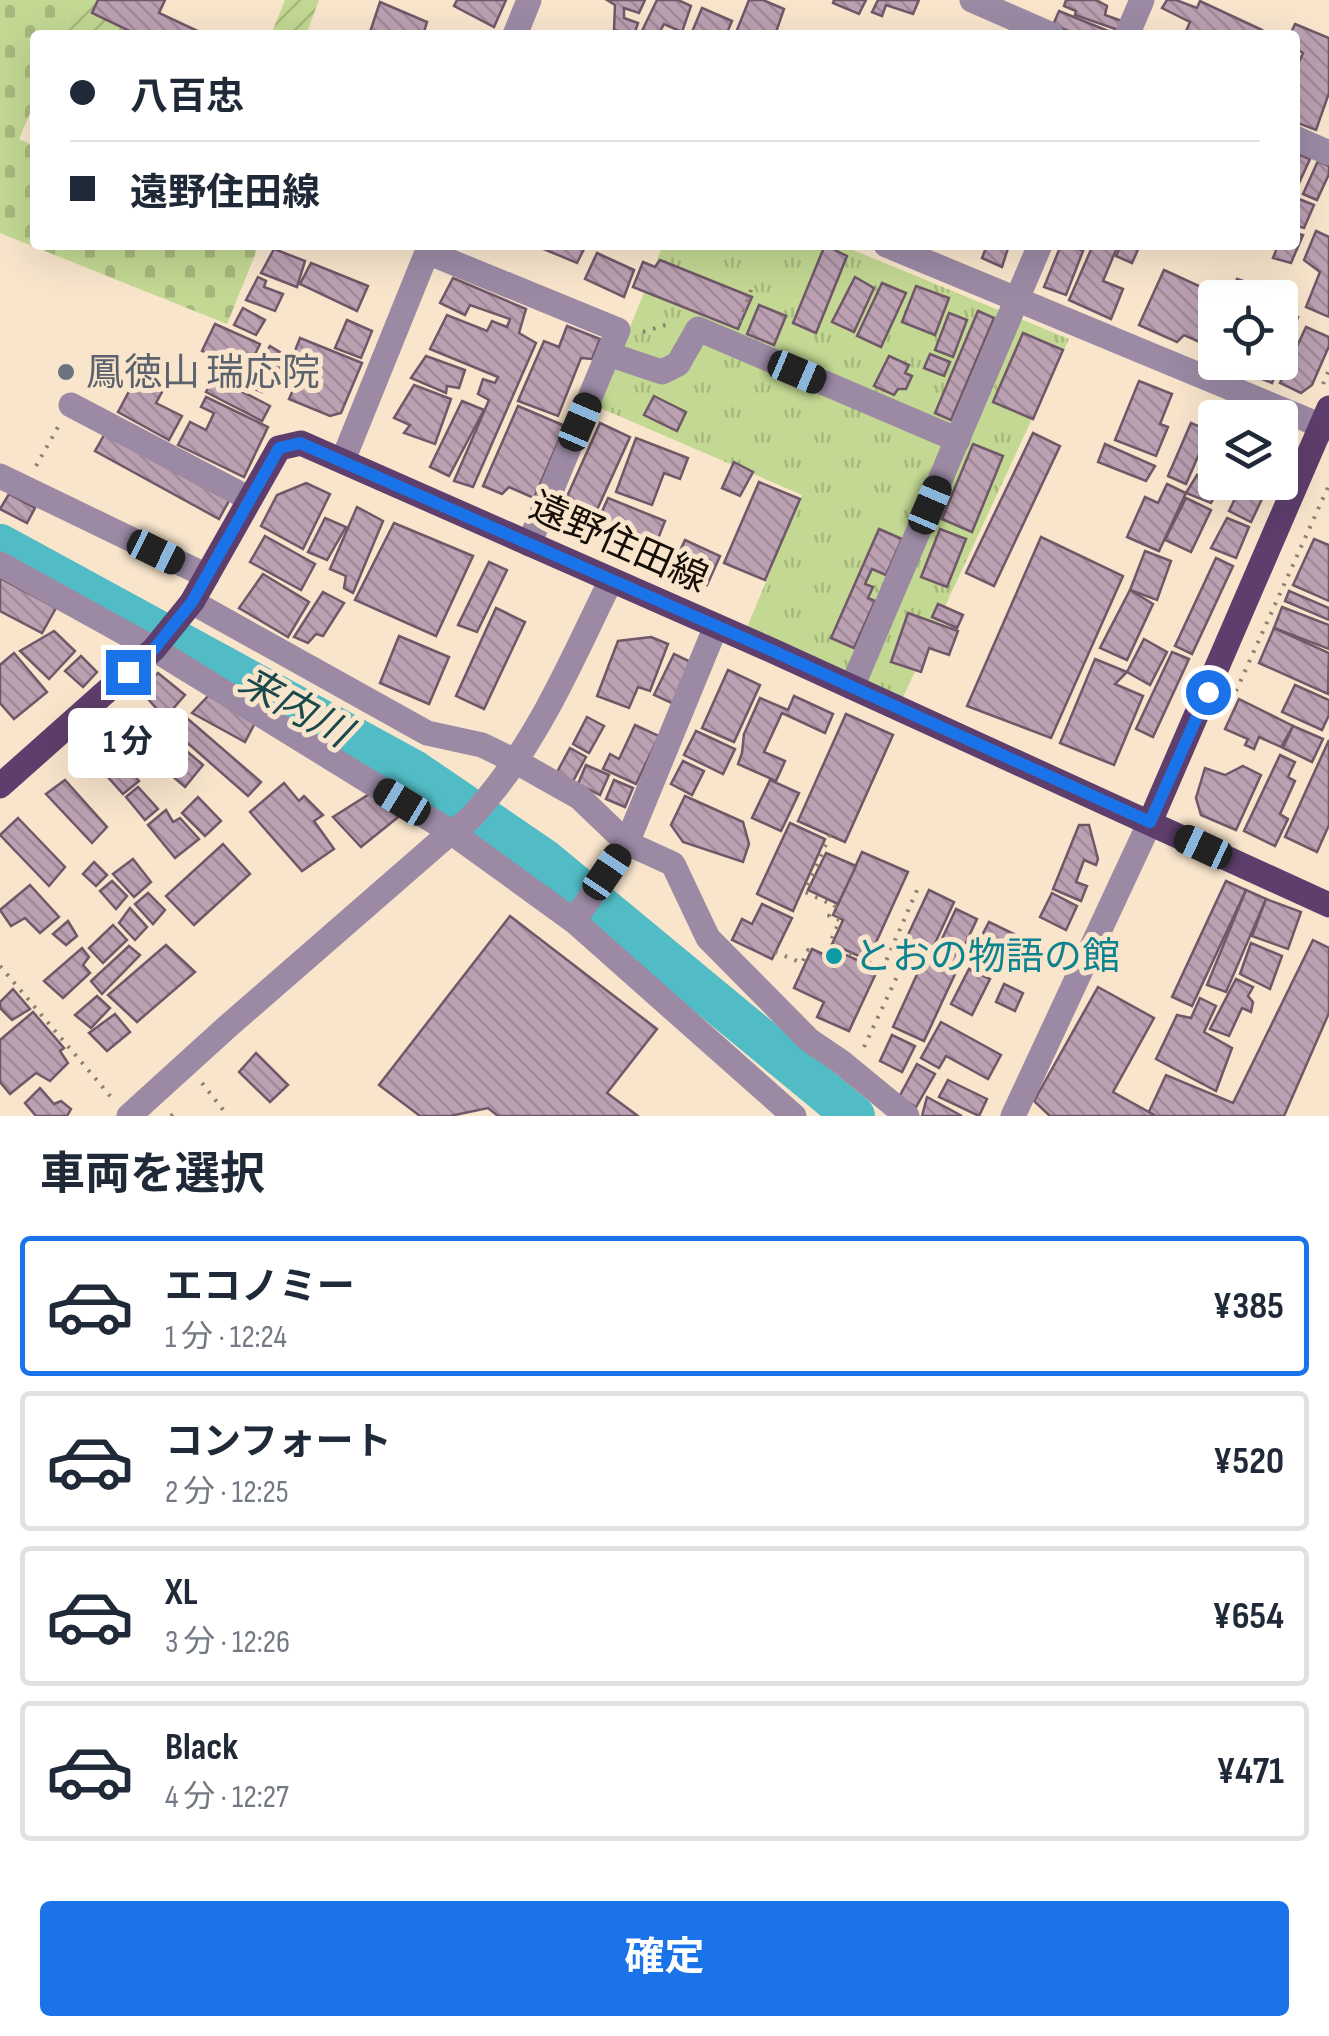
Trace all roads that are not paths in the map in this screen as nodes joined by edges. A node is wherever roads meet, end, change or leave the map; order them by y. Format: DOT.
graph roads {
  1 [pos="529,0"];
  2 [pos="972,0"];
  3 [pos="1142,0"];
  4 [pos="517,30"];
  5 [pos="1041,30"];
  6 [pos="1129,30"];
  7 [pos="1300,140"];
  8 [pos="1329,153"];
  9 [pos="428,250"];
  10 [pos="430,250"];
  11 [pos="898,250"];
  12 [pos="1038,250"];
  13 [pos="1018,300"];
  14 [pos="613,342"];
  15 [pos="70,405"];
  16 [pos="1327,421"];
  17 [pos="958,440"];
  18 [pos="343,460"];
  19 [pos="0,476"];
  20 [pos="250,499"];
  21 [pos="529,544"];
  22 [pos="0,564"];
  23 [pos="208,576"];
  24 [pos="611,580"];
  25 [pos="188,608"];
  26 [pos="716,626"];
  27 [pos="154,649"];
  28 [pos="852,687"];
  29 [pos="513,765"];
  30 [pos="0,786"];
  31 [pos="1150,822"];
  32 [pos="459,828"];
  33 [pos="627,843"];
  34 [pos="1329,905"];
  35 [pos="574,920"];
  36 [pos="123,1110"];
  37 [pos="1023,1113"];
  38 [pos="794,1116"];
  39 [pos="907,1116"];
  1 -- 4 [label="street"];
  2 -- 5 [label="street"];
  3 -- 6 [label="street"];
  7 -- 8 [label="street"];
  9 -- 18 [label="street"];
  10 -- 14 [label="street"];
  11 -- 13 [label="street"];
  12 -- 13 [label="street"];
  13 -- 16 [label="street"];
  13 -- 17 [label="street"];
  14 -- 17 [label="street"];
  14 -- 21 [label="street"];
  15 -- 20 [label="street"];
  16 -- 31 [label="main road"];
  17 -- 28 [label="street"];
  18 -- 20 [label="main road, 遠野住田線"];
  18 -- 21 [label="main road, 遠野住田線"];
  19 -- 23 [label="street"];
  20 -- 23 [label="main road, 遠野住田線"];
  21 -- 24 [label="main road, 遠野住田線"];
  22 -- 27 [label="street"];
  23 -- 25 [label="main road, 遠野住田線"];
  24 -- 26 [label="main road, 遠野住田線"];
  24 -- 29 [label="street"];
  25 -- 27 [label="main road, 遠野住田線"];
  25 -- 29 [label="street"];
  26 -- 28 [label="main road, 遠野住田線"];
  26 -- 33 [label="street"];
  27 -- 30 [label="main road, 遠野住田線"];
  27 -- 32 [label="street"];
  28 -- 31 [label="main road, 遠野住田線"];
  29 -- 32 [label="street"];
  29 -- 33 [label="street"];
  31 -- 34 [label="main road, 遠野住田線"];
  31 -- 37 [label="street"];
  32 -- 35 [label="street"];
  32 -- 36 [label="street"];
  33 -- 35 [label="street"];
  33 -- 39 [label="street"];
  35 -- 38 [label="street"];
}
